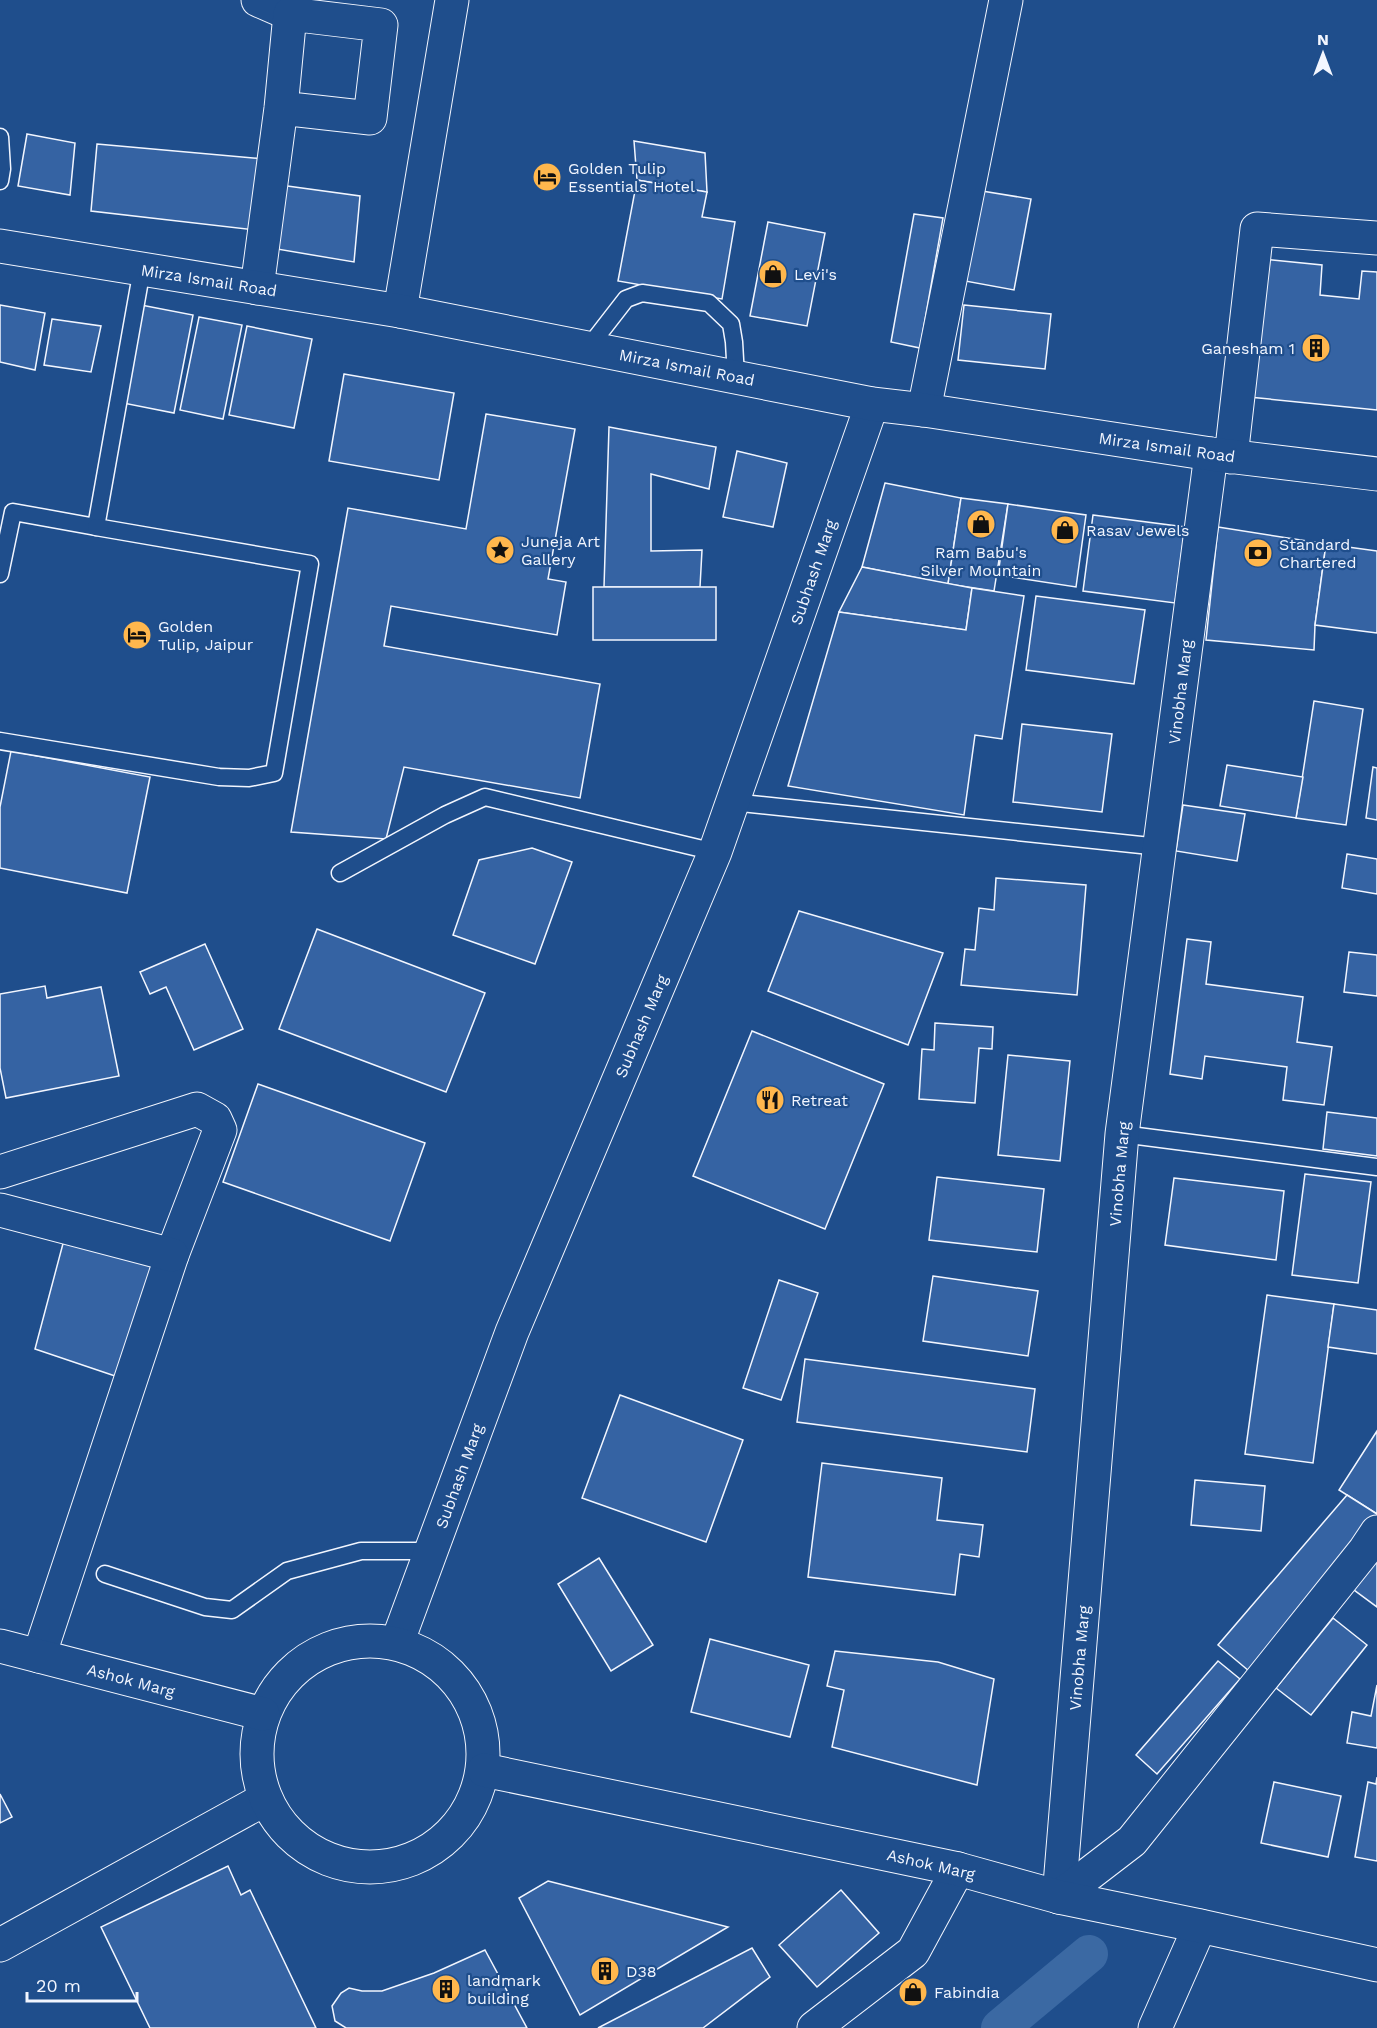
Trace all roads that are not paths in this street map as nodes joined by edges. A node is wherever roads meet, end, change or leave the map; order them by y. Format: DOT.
graph roads {
  1 [pos="258,0"];
  2 [pos="452,0"];
  3 [pos="1006,0"];
  4 [pos="290,14"];
  5 [pos="281,108"];
  6 [pos="0,137"];
  7 [pos="0,181"];
  8 [pos="1377,238"];
  9 [pos="0,246"];
  10 [pos="142,269"];
  11 [pos="257,288"];
  12 [pos="400,311"];
  13 [pos="588,348"];
  14 [pos="736,376"];
  15 [pos="872,404"];
  16 [pos="924,410"];
  17 [pos="1221,456"];
  18 [pos="1377,474"];
  19 [pos="96,527"];
  20 [pos="0,574"];
  21 [pos="0,741"];
  22 [pos="732,801"];
  23 [pos="1160,847"];
  24 [pos="715,852"];
  25 [pos="340,873"];
  26 [pos="1122,1134"];
  27 [pos="1377,1167"];
  28 [pos="0,1172"];
  29 [pos="0,1210"];
  30 [pos="172,1255"];
  31 [pos="1377,1532"];
  32 [pos="431,1551"];
  33 [pos="105,1574"];
  34 [pos="397,1643"];
  35 [pos="0,1646"];
  36 [pos="39,1656"];
  37 [pos="263,1714"];
  38 [pos="484,1770"];
  39 [pos="265,1799"];
  40 [pos="958,1869"];
  41 [pos="1059,1897"];
  42 [pos="1200,1926"];
  43 [pos="0,1945"];
  44 [pos="1377,1965"];
  45 [pos="814,2028"];
  46 [pos="1155,2028"];
  1 -- 4 [label="main road"];
  2 -- 12 [label="main road"];
  3 -- 16 [label="main road"];
  4 -- 5 [label="main road"];
  4 -- 5 [label="main road"];
  5 -- 11 [label="main road"];
  6 -- 7 [label="lane"];
  8 -- 17 [label="main road, Vinobha Marg"];
  9 -- 10 [label="main road, Mirza Ismail Road"];
  10 -- 11 [label="main road, Mirza Ismail Road"];
  10 -- 19 [label="lane"];
  11 -- 12 [label="main road, Mirza Ismail Road"];
  12 -- 13 [label="main road, Mirza Ismail Road"];
  13 -- 14 [label="main road, Mirza Ismail Road"];
  13 -- 14 [label="lane"];
  14 -- 15 [label="main road, Mirza Ismail Road"];
  15 -- 16 [label="main road, Mirza Ismail Road"];
  15 -- 22 [label="main road, Subhash Marg"];
  16 -- 17 [label="main road, Mirza Ismail Road"];
  17 -- 18 [label="main road, Mirza Ismail Road"];
  17 -- 23 [label="main road, Vinobha Marg"];
  19 -- 20 [label="lane"];
  19 -- 21 [label="lane"];
  22 -- 23 [label="lane"];
  22 -- 24 [label="main road, Subhash Marg"];
  23 -- 26 [label="main road, Vinobha Marg"];
  24 -- 25 [label="lane"];
  24 -- 32 [label="main road, Subhash Marg"];
  26 -- 27 [label="lane"];
  26 -- 41 [label="main road, Vinobha Marg"];
  28 -- 30 [label="main road"];
  29 -- 30 [label="main road"];
  30 -- 36 [label="main road"];
  31 -- 41 [label="main road"];
  32 -- 33 [label="lane"];
  32 -- 34 [label="main road, Subhash Marg"];
  34 -- 37 [label="main road"];
  34 -- 38 [label="main road"];
  35 -- 36 [label="main road, Ashok Marg"];
  36 -- 37 [label="main road, Ashok Marg"];
  37 -- 39 [label="main road"];
  38 -- 39 [label="main road"];
  38 -- 40 [label="main road, Ashok Marg"];
  39 -- 43 [label="main road"];
  40 -- 41 [label="main road, Ashok Marg"];
  40 -- 45 [label="main road"];
  41 -- 42 [label="main road, Ashok Marg"];
  42 -- 44 [label="main road, Ashok Marg"];
  42 -- 46 [label="main road"];
}
